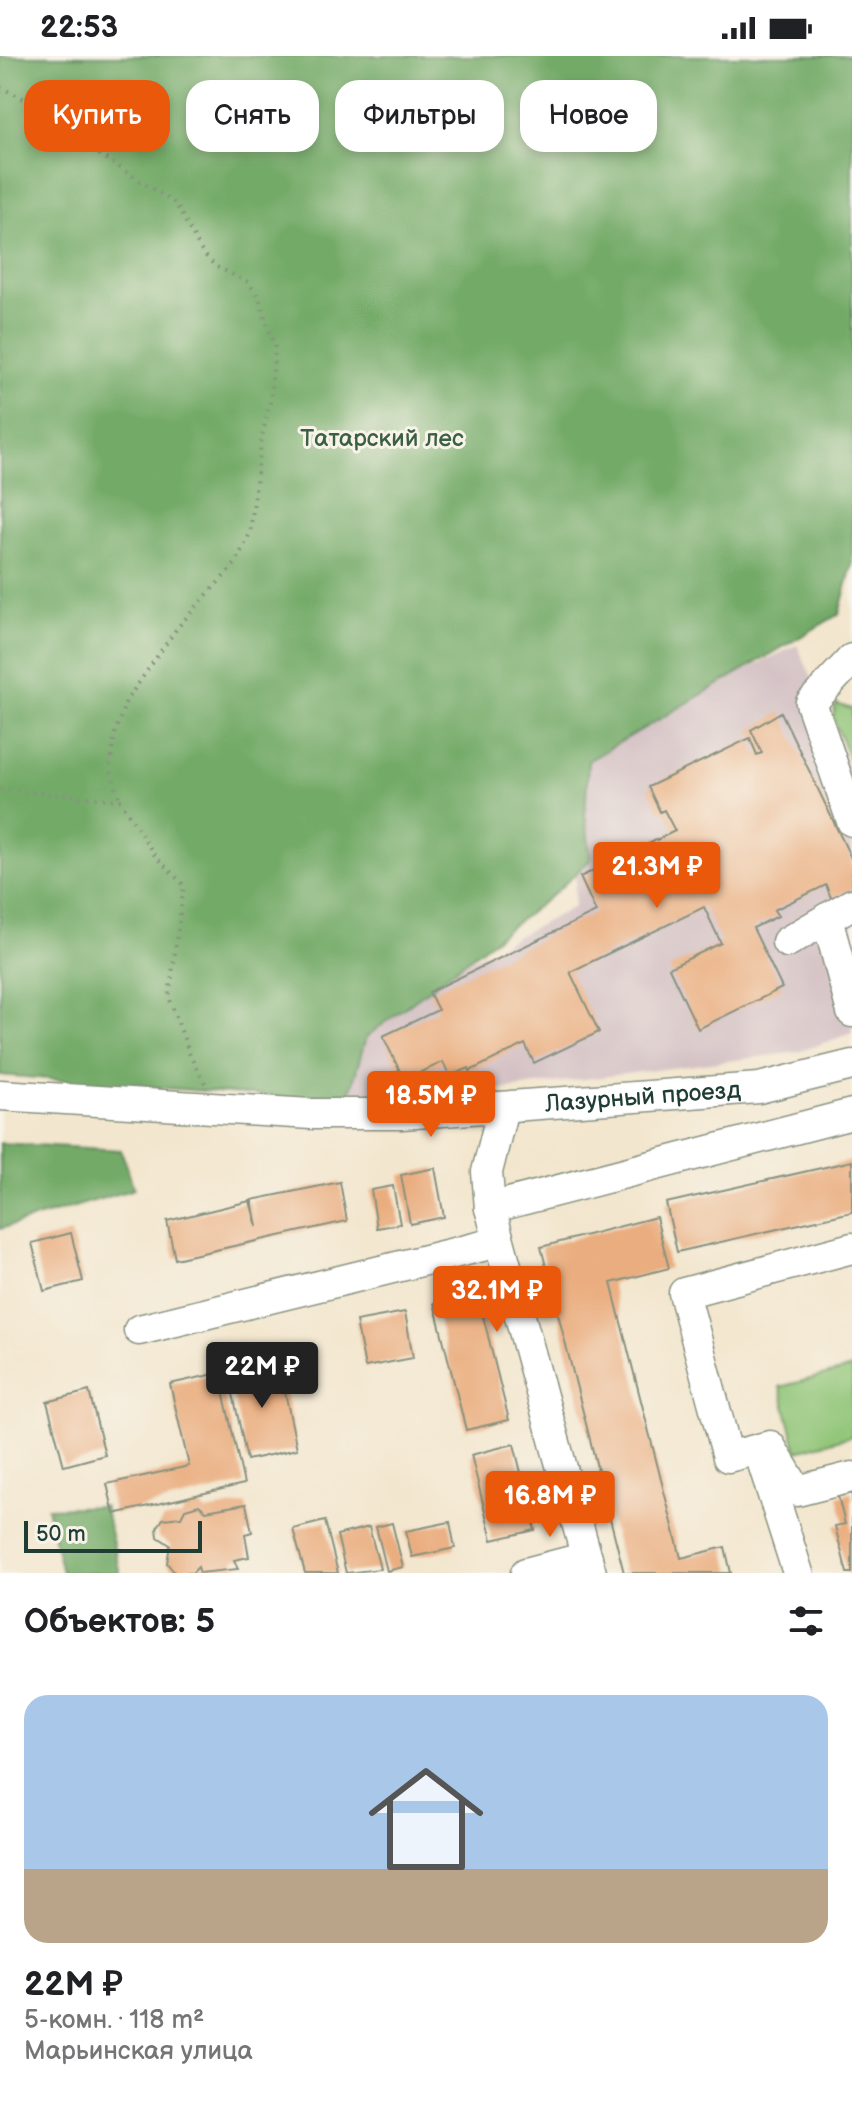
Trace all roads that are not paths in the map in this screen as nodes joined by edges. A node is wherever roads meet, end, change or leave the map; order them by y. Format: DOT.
graph roads {
  1 [pos="852,659"];
  2 [pos="852,821"];
  3 [pos="839,911"];
  4 [pos="787,942"];
  5 [pos="852,1012"];
  6 [pos="852,1065"];
  7 [pos="0,1095"];
  8 [pos="503,1108"];
  9 [pos="852,1114"];
  10 [pos="490,1208"];
  11 [pos="499,1242"];
  12 [pos="852,1248"];
  13 [pos="139,1330"];
  14 [pos="759,1449"];
  15 [pos="852,1477"];
  16 [pos="589,1565"];
  17 [pos="526,1573"];
  18 [pos="798,1573"];
  1 -- 2 [label="street"];
  3 -- 4 [label="street"];
  3 -- 5 [label="street"];
  6 -- 8 [label="street, Лазурный проезд"];
  7 -- 8 [label="street, Лазурный проезд"];
  8 -- 10 [label="street"];
  9 -- 10 [label="street"];
  10 -- 11 [label="street"];
  11 -- 13 [label="street"];
  11 -- 16 [label="street"];
  12 -- 14 [label="street"];
  14 -- 15 [label="street"];
  14 -- 18 [label="street"];
  16 -- 17 [label="street"];
}
